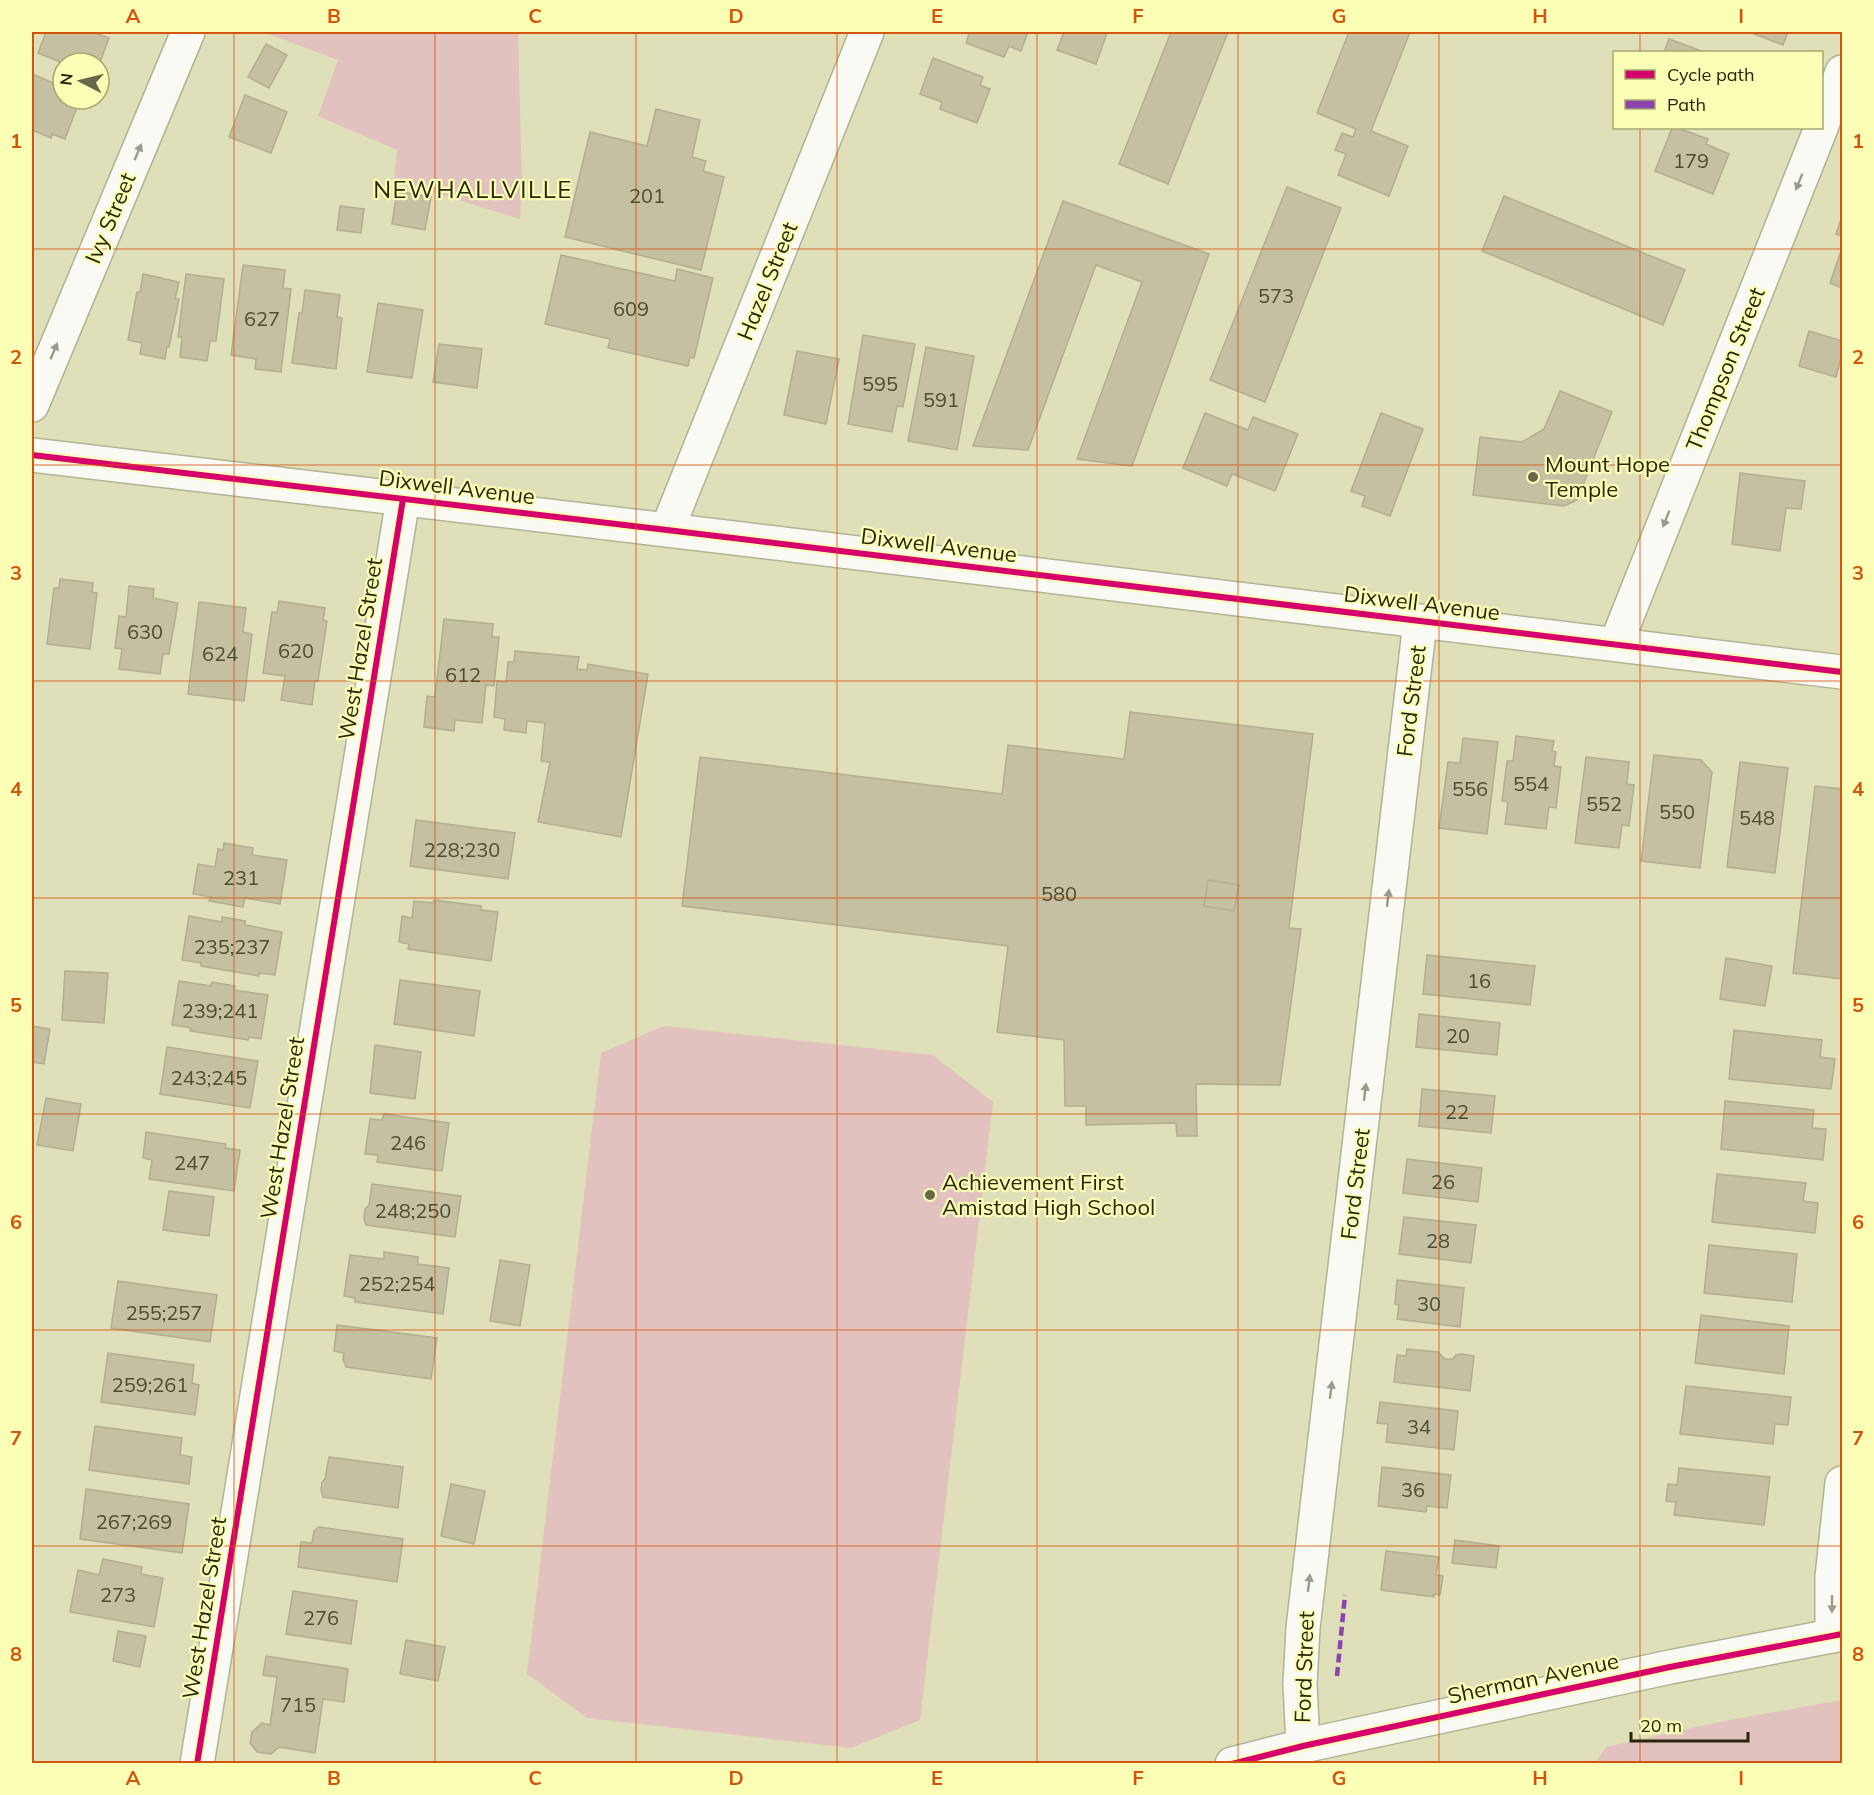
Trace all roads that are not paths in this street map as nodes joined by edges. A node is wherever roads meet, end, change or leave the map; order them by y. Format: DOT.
graph roads {
  1 [pos="188,32"];
  2 [pos="867,32"];
  3 [pos="1842,72"];
  4 [pos="1823,121"];
  5 [pos="1820,129"];
  6 [pos="32,405"];
  7 [pos="32,455"];
  8 [pos="403,499"];
  9 [pos="667,530"];
  10 [pos="1420,622"];
  11 [pos="1616,644"];
  12 [pos="1842,672"];
  13 [pos="1842,1483"];
  14 [pos="1837,1635"];
  15 [pos="1303,1746"];
  16 [pos="197,1764"];
  17 [pos="1232,1764"];
  6 -- 1 [label="street, Ivy Street, one-way"];
  2 -- 9 [label="street, Hazel Street"];
  3 -- 4 [label="street, Thompson Street"];
  5 -- 11 [label="street, Thompson Street, one-way"];
  7 -- 8 [label="street, Dixwell Avenue"];
  8 -- 9 [label="street, Dixwell Avenue"];
  8 -- 16 [label="street, West Hazel Street"];
  9 -- 10 [label="street, Dixwell Avenue"];
  10 -- 11 [label="street, Dixwell Avenue"];
  15 -- 10 [label="street, Ford Street, one-way"];
  11 -- 12 [label="street, Dixwell Avenue"];
  13 -- 14 [label="street, one-way"];
  14 -- 15 [label="street, Sherman Avenue"];
  15 -- 17 [label="street, Sherman Avenue"];
}
